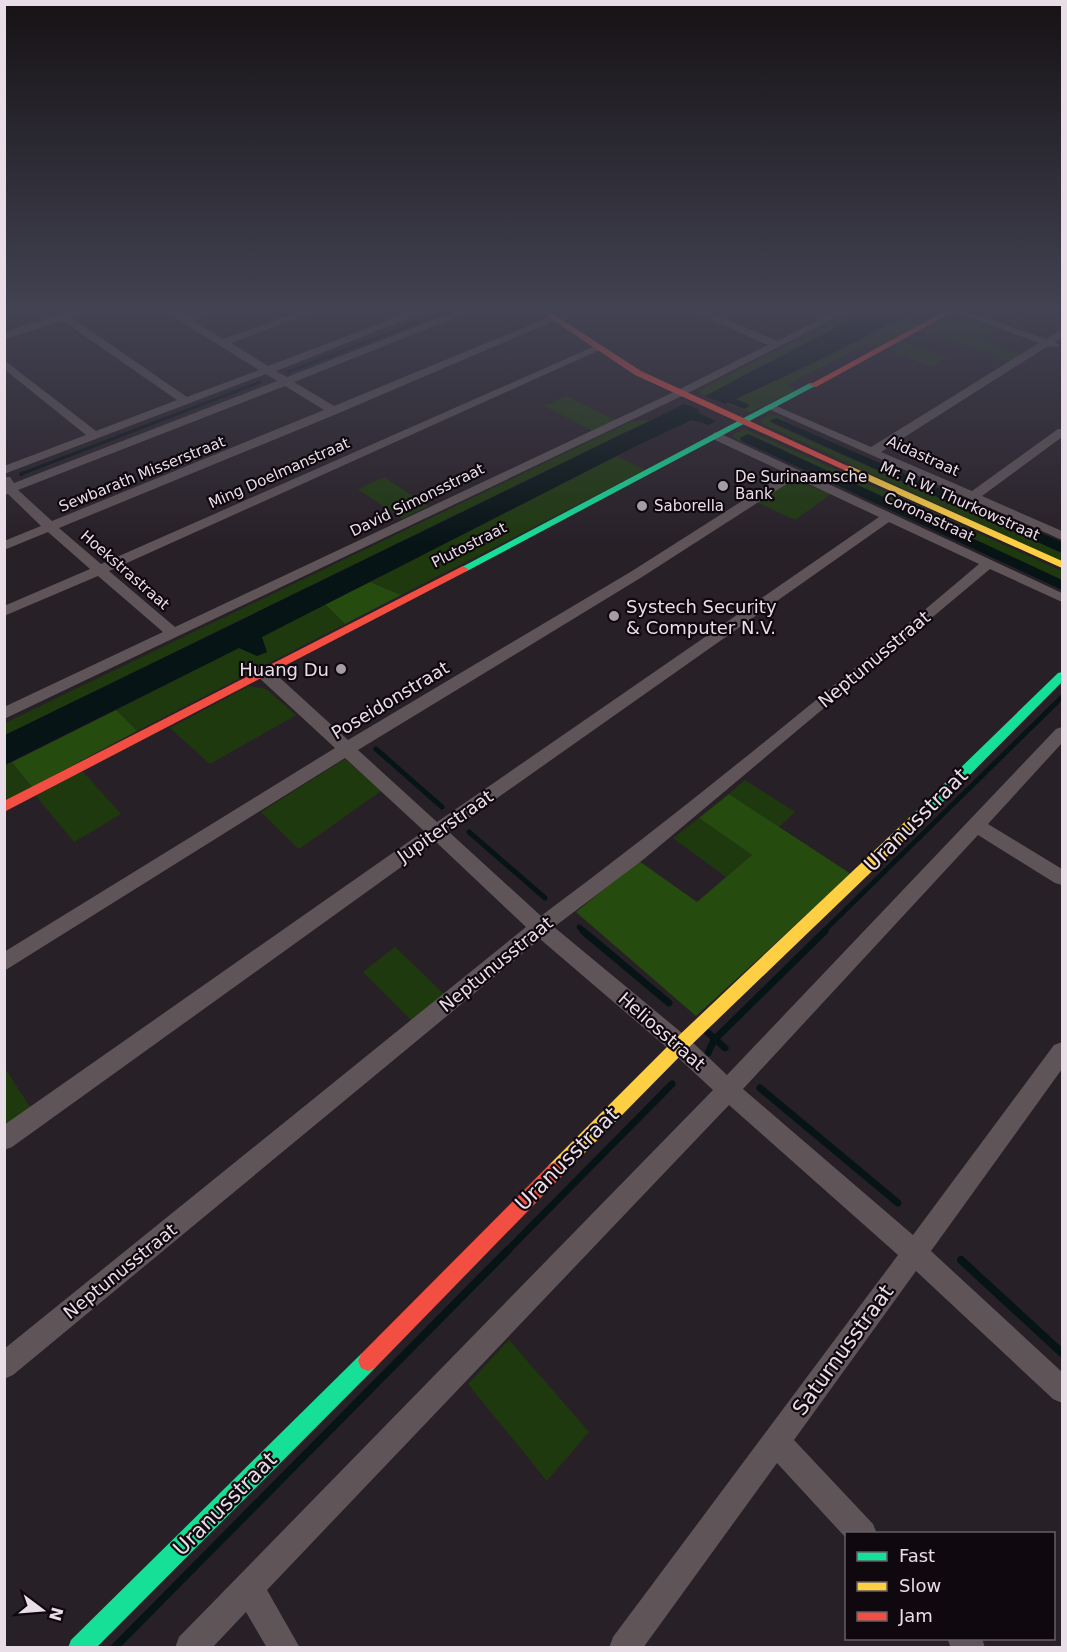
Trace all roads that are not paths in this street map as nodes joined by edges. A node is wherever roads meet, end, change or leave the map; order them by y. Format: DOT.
graph roads {
  1 [pos="37,389"];
  2 [pos="169,389"];
  3 [pos="217,389"];
  4 [pos="263,389"];
  5 [pos="298,389"];
  6 [pos="384,389"];
  7 [pos="507,389"];
  8 [pos="672,389"];
  9 [pos="688,389"];
  10 [pos="804,389"];
  11 [pos="973,389"];
  12 [pos="680,393"];
  13 [pos="186,401"];
  14 [pos="770,407"];
  15 [pos="335,411"];
  16 [pos="739,418"];
  17 [pos="1062,432"];
  18 [pos="94,435"];
  19 [pos="717,436"];
  20 [pos="872,452"];
  21 [pos="4,470"];
  22 [pos="796,472"];
  23 [pos="6,486"];
  24 [pos="974,496"];
  25 [pos="889,516"];
  26 [pos="50,527"];
  27 [pos="1062,536"];
  28 [pos="4,546"];
  29 [pos="989,563"];
  30 [pos="1062,565"];
  31 [pos="101,570"];
  32 [pos="1062,598"];
  33 [pos="4,612"];
  34 [pos="174,634"];
  35 [pos="262,671"];
  36 [pos="1062,676"];
  37 [pos="4,714"];
  38 [pos="1062,733"];
  39 [pos="348,748"];
  40 [pos="4,807"];
  41 [pos="977,826"];
  42 [pos="436,832"];
  43 [pos="1062,879"];
  44 [pos="540,927"];
  45 [pos="4,963"];
  46 [pos="680,1045"];
  47 [pos="1062,1052"];
  48 [pos="728,1090"];
  49 [pos="4,1139"];
  50 [pos="915,1253"];
  51 [pos="4,1366"];
  52 [pos="1062,1390"];
  53 [pos="776,1441"];
  54 [pos="862,1532"];
  55 [pos="248,1587"];
  56 [pos="629,1645"];
  57 [pos="79,1647"];
  58 [pos="190,1647"];
  59 [pos="285,1647"];
  1 -- 18 [label="street"];
  2 -- 13 [label="street"];
  3 -- 13 [label="street"];
  4 -- 23 [label="street"];
  5 -- 15 [label="street"];
  6 -- 15 [label="street, Sewbarath Misserstraat"];
  7 -- 31 [label="street, Ming Doelmanstraat"];
  8 -- 12 [label="street, Mr. R.W. Thurkowstraat"];
  9 -- 12 [label="street, David Simonsstraat"];
  10 -- 14 [label="street, Plutostraat"];
  11 -- 20 [label="street"];
  12 -- 16 [label="street, Mr. R.W. Thurkowstraat"];
  12 -- 34 [label="street, David Simonsstraat"];
  13 -- 18 [label="street"];
  14 -- 16 [label="street, Plutostraat"];
  14 -- 20 [label="street, Aidastraat"];
  15 -- 26 [label="street, Sewbarath Misserstraat"];
  16 -- 19 [label="street, Plutostraat"];
  16 -- 30 [label="street, Mr. R.W. Thurkowstraat"];
  17 -- 24 [label="street"];
  18 -- 21 [label="street"];
  19 -- 22 [label="street, Coronastraat"];
  19 -- 35 [label="street, Plutostraat"];
  20 -- 24 [label="street, Aidastraat"];
  22 -- 25 [label="street, Coronastraat"];
  22 -- 39 [label="street, Poseidonstraat"];
  23 -- 26 [label="street, Hoekstrastraat"];
  24 -- 27 [label="street, Aidastraat"];
  25 -- 29 [label="street, Coronastraat"];
  25 -- 42 [label="street, Jupiterstraat"];
  26 -- 28 [label="street, Sewbarath Misserstraat"];
  26 -- 31 [label="street, Hoekstrastraat"];
  29 -- 32 [label="street, Coronastraat"];
  29 -- 44 [label="street, Neptunusstraat"];
  31 -- 33 [label="street, Ming Doelmanstraat"];
  31 -- 34 [label="street, Hoekstrastraat"];
  34 -- 37 [label="street, David Simonsstraat"];
  35 -- 39 [label="street, Heliosstraat"];
  35 -- 40 [label="street, Plutostraat"];
  36 -- 46 [label="street, Uranusstraat"];
  38 -- 41 [label="street"];
  39 -- 42 [label="street, Heliosstraat"];
  39 -- 45 [label="street, Poseidonstraat"];
  41 -- 43 [label="street"];
  41 -- 48 [label="street"];
  42 -- 44 [label="street, Heliosstraat"];
  42 -- 49 [label="street, Jupiterstraat"];
  44 -- 46 [label="street, Heliosstraat"];
  44 -- 51 [label="street, Neptunusstraat"];
  46 -- 48 [label="street, Heliosstraat"];
  46 -- 57 [label="street, Uranusstraat"];
  47 -- 50 [label="street, Saturnusstraat"];
  48 -- 50 [label="street, Heliosstraat"];
  48 -- 55 [label="street"];
  50 -- 52 [label="street, Heliosstraat"];
  50 -- 53 [label="street, Saturnusstraat"];
  53 -- 54 [label="street"];
  53 -- 56 [label="street, Saturnusstraat"];
  55 -- 58 [label="street"];
  55 -- 59 [label="street"];
}
